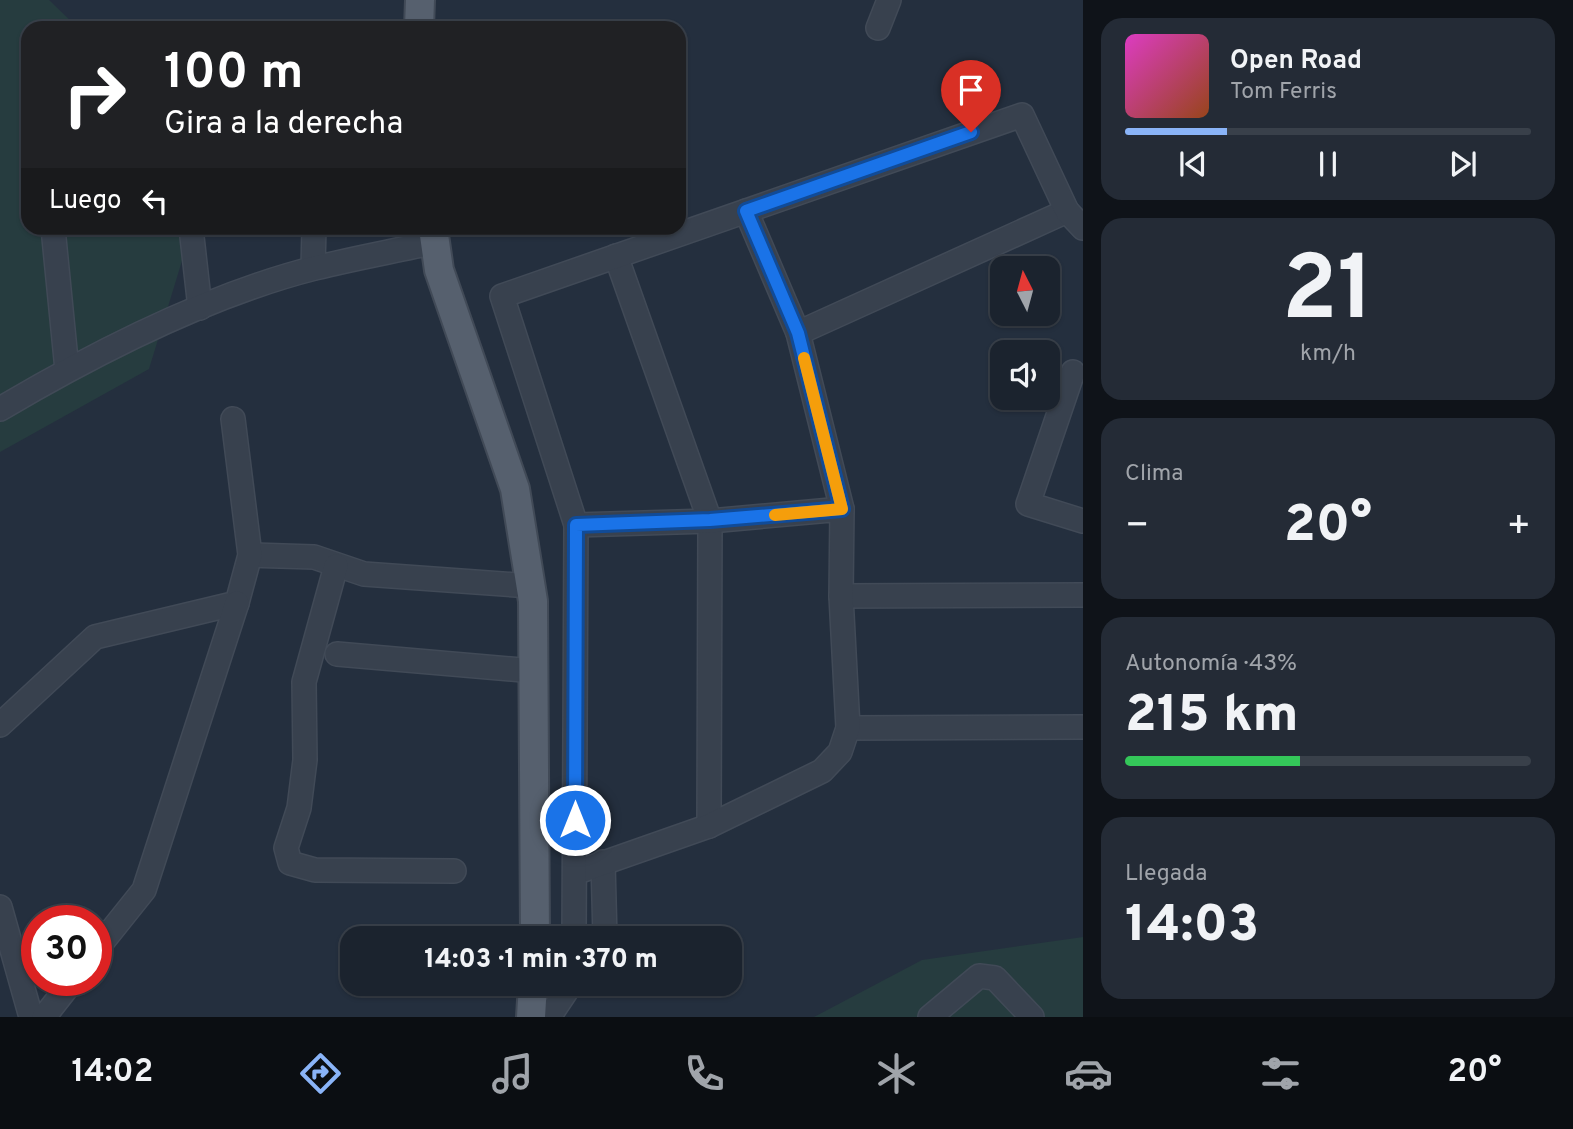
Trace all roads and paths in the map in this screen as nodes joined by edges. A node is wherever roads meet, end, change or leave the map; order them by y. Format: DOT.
graph roads {
  1 [pos="419,0"];
  2 [pos="889,0"];
  3 [pos="419,21"];
  4 [pos="878,28"];
  5 [pos="746,211"];
  6 [pos="1066,211"];
  7 [pos="1083,228"];
  8 [pos="686,232"];
  9 [pos="54,235"];
  10 [pos="192,235"];
  11 [pos="314,235"];
  12 [pos="434,235"];
  13 [pos="678,235"];
  14 [pos="616,257"];
  15 [pos="313,268"];
  16 [pos="200,308"];
  17 [pos="798,333"];
  18 [pos="67,370"];
  19 [pos="1073,372"];
  20 [pos="0,408"];
  21 [pos="233,419"];
  22 [pos="842,509"];
  23 [pos="710,520"];
  24 [pos="1083,521"];
  25 [pos="576,525"];
  26 [pos="250,555"];
  27 [pos="336,566"];
  28 [pos="531,586"];
  29 [pos="1083,595"];
  30 [pos="841,596"];
  31 [pos="237,603"];
  32 [pos="337,653"];
  33 [pos="534,671"];
  34 [pos="0,725"];
  35 [pos="1083,727"];
  36 [pos="848,728"];
  37 [pos="709,826"];
  38 [pos="603,862"];
  39 [pos="454,870"];
  40 [pos="575,873"];
  41 [pos="0,907"];
  42 [pos="535,926"];
  43 [pos="574,926"];
  44 [pos="605,926"];
  45 [pos="112,930"];
  46 [pos="60,996"];
  47 [pos="532,996"];
  48 [pos="563,996"];
  49 [pos="31,1017"];
  50 [pos="44,1017"];
  51 [pos="531,1017"];
  52 [pos="549,1017"];
  53 [pos="930,1017"];
  54 [pos="1032,1017"];
  1 -- 3 [label="main road"];
  2 -- 4 [label="street"];
  5 -- 6 [label="street"];
  5 -- 8 [label="street"];
  5 -- 17 [label="street"];
  6 -- 7 [label="street"];
  6 -- 17 [label="street"];
  9 -- 18 [label="street"];
  10 -- 16 [label="street"];
  11 -- 15 [label="street"];
  12 -- 15 [label="street"];
  12 -- 28 [label="main road"];
  13 -- 14 [label="street"];
  14 -- 23 [label="street"];
  14 -- 25 [label="street"];
  15 -- 16 [label="street"];
  16 -- 18 [label="street"];
  17 -- 22 [label="street"];
  18 -- 20 [label="street"];
  19 -- 24 [label="street"];
  21 -- 26 [label="street"];
  22 -- 23 [label="street"];
  22 -- 30 [label="street"];
  23 -- 25 [label="street"];
  23 -- 37 [label="street"];
  25 -- 40 [label="street"];
  26 -- 27 [label="street"];
  26 -- 31 [label="street"];
  27 -- 28 [label="street"];
  27 -- 39 [label="street"];
  28 -- 33 [label="main road"];
  29 -- 30 [label="street"];
  30 -- 36 [label="street"];
  31 -- 34 [label="street"];
  31 -- 45 [label="street"];
  32 -- 33 [label="street"];
  33 -- 42 [label="main road"];
  35 -- 36 [label="street"];
  36 -- 37 [label="street"];
  37 -- 38 [label="street"];
  38 -- 40 [label="street"];
  38 -- 44 [label="street"];
  40 -- 43 [label="street"];
  41 -- 49 [label="street"];
  46 -- 50 [label="street"];
  47 -- 51 [label="main road"];
  48 -- 52 [label="street"];
  53 -- 54 [label="street"];
}
